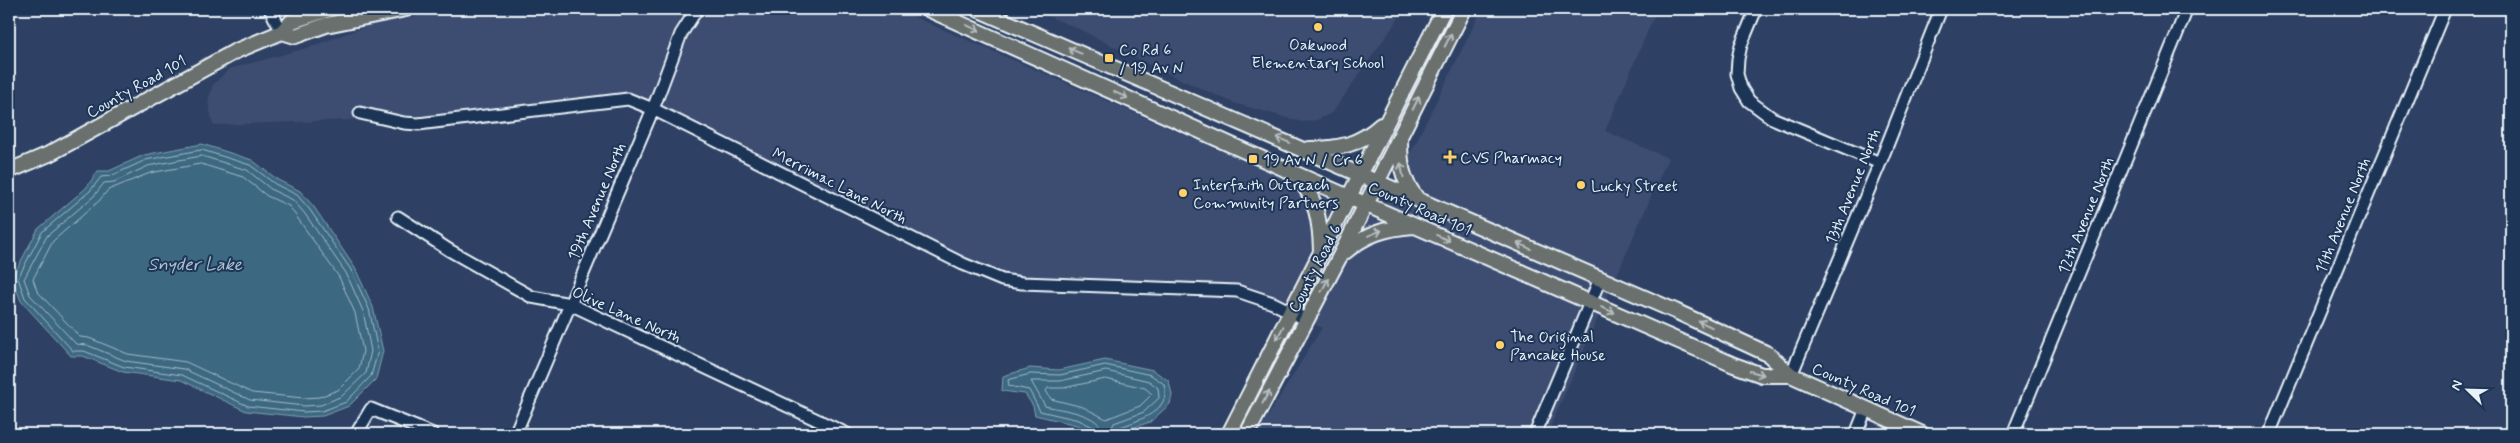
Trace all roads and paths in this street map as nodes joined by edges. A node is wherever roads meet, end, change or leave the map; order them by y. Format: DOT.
graph roads {
  1 [pos="270,9"];
  2 [pos="329,9"];
  3 [pos="406,9"];
  4 [pos="697,9"];
  5 [pos="928,9"];
  6 [pos="977,9"];
  7 [pos="1444,9"];
  8 [pos="1464,9"];
  9 [pos="1756,9"];
  10 [pos="1941,9"];
  11 [pos="2187,9"];
  12 [pos="2445,9"];
  13 [pos="282,32"];
  14 [pos="653,109"];
  15 [pos="360,113"];
  16 [pos="1387,120"];
  17 [pos="1400,135"];
  18 [pos="1304,149"];
  19 [pos="1880,163"];
  20 [pos="9,171"];
  21 [pos="1296,174"];
  22 [pos="1359,174"];
  23 [pos="1377,182"];
  24 [pos="1348,196"];
  25 [pos="1418,200"];
  26 [pos="1366,204"];
  27 [pos="398,217"];
  28 [pos="1416,226"];
  29 [pos="1321,251"];
  30 [pos="1340,256"];
  31 [pos="1600,279"];
  32 [pos="1590,302"];
  33 [pos="570,304"];
  34 [pos="1291,312"];
  35 [pos="1307,320"];
  36 [pos="1791,375"];
  37 [pos="1866,409"];
  38 [pos="356,434"];
  39 [pos="434,434"];
  40 [pos="515,434"];
  41 [pos="847,434"];
  42 [pos="1229,434"];
  43 [pos="1246,434"];
  44 [pos="1535,434"];
  45 [pos="1856,434"];
  46 [pos="1922,434"];
  47 [pos="2013,434"];
  48 [pos="2269,434"];
  1 -- 13 [label="street"];
  2 -- 13 [label="main road, County Road 101"];
  3 -- 13 [label="main road, County Road 101"];
  4 -- 14 [label="street, 19th Avenue North"];
  5 -- 21 [label="main road, County Road 101, one-way"];
  18 -- 6 [label="main road, County Road 101, one-way"];
  7 -- 16 [label="main road, County Road 6"];
  17 -- 8 [label="main road, County Road 6, one-way"];
  9 -- 19 [label="street"];
  10 -- 19 [label="street, 13th Avenue North"];
  11 -- 47 [label="street, 12th Avenue North"];
  12 -- 48 [label="street, 11th Avenue North"];
  13 -- 20 [label="main road, County Road 101"];
  14 -- 15 [label="street, Merrimac Lane North"];
  14 -- 33 [label="street, 19th Avenue North"];
  14 -- 34 [label="street, Merrimac Lane North"];
  16 -- 18 [label="main road"];
  16 -- 22 [label="main road, County Road 6"];
  17 -- 23 [label="main road, County Road 6"];
  25 -- 17 [label="main road, one-way"];
  18 -- 22 [label="main road, County Road 101"];
  19 -- 36 [label="street, 13th Avenue North"];
  21 -- 24 [label="main road, County Road 101"];
  21 -- 29 [label="main road"];
  22 -- 23 [label="main road, County Road 101"];
  22 -- 24 [label="main road, County Road 6"];
  23 -- 25 [label="main road, County Road 101"];
  23 -- 26 [label="main road, County Road 6"];
  24 -- 26 [label="main road, County Road 101"];
  24 -- 29 [label="main road, County Road 6"];
  31 -- 25 [label="main road, County Road 101, one-way"];
  26 -- 28 [label="main road, County Road 101"];
  26 -- 30 [label="main road, County Road 6"];
  27 -- 33 [label="street, Olive Lane North"];
  30 -- 28 [label="main road, one-way"];
  28 -- 32 [label="main road, County Road 101, one-way"];
  29 -- 34 [label="main road, County Road 6"];
  35 -- 30 [label="main road, County Road 6, one-way"];
  31 -- 32 [label="street"];
  36 -- 31 [label="main road, County Road 101, one-way"];
  32 -- 36 [label="main road, County Road 101, one-way"];
  32 -- 44 [label="street"];
  33 -- 40 [label="street, 19th Avenue North"];
  33 -- 41 [label="street, Olive Lane North"];
  34 -- 35 [label="street, Merrimac Lane North"];
  34 -- 42 [label="main road, County Road 6, one-way"];
  43 -- 35 [label="main road, County Road 6, one-way"];
  36 -- 37 [label="main road, County Road 101"];
  37 -- 45 [label="street"];
  37 -- 46 [label="main road, County Road 101"];
  38 -- 39 [label="street"];
}
